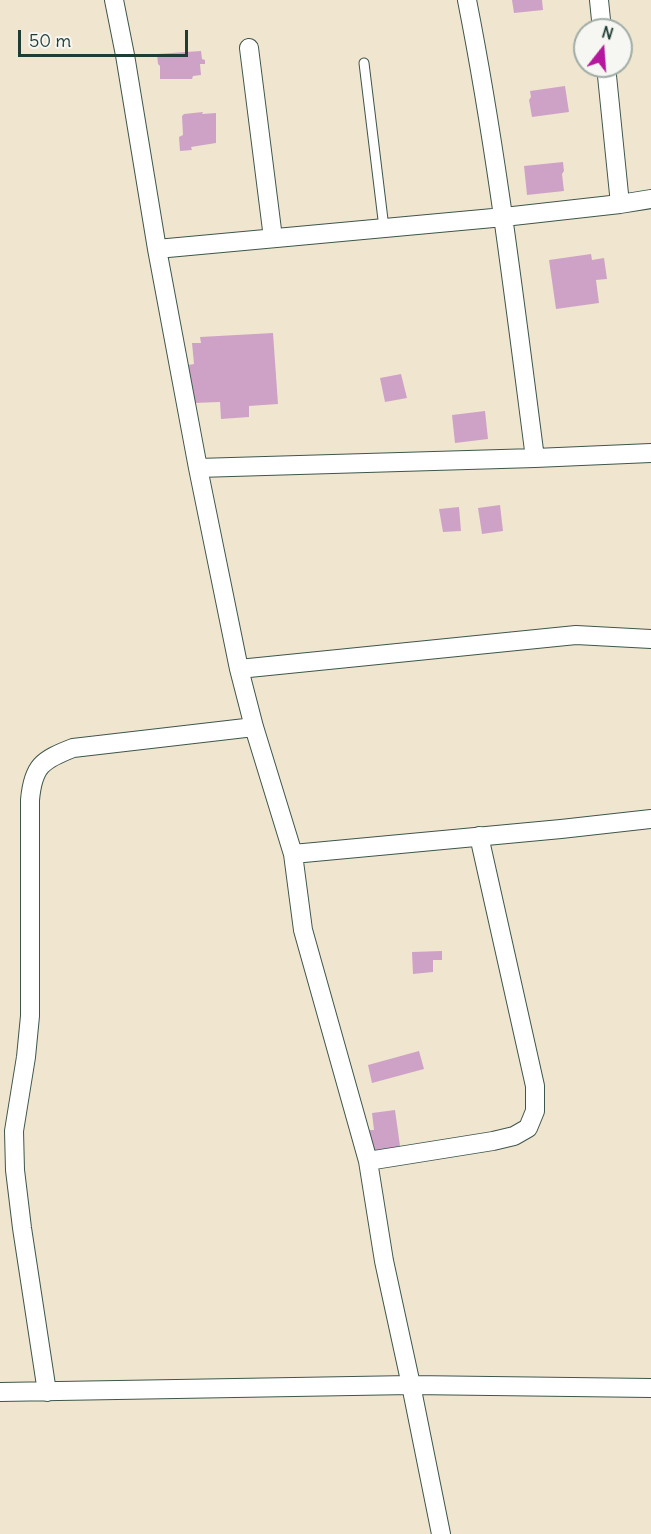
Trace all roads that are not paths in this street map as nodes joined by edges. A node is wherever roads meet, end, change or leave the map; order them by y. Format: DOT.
graph roads {
  1 [pos="114,0"];
  2 [pos="467,0"];
  3 [pos="599,0"];
  4 [pos="601,18"];
  5 [pos="249,48"];
  6 [pos="364,63"];
  7 [pos="607,78"];
  8 [pos="651,199"];
  9 [pos="620,204"];
  10 [pos="504,217"];
  11 [pos="384,228"];
  12 [pos="273,238"];
  13 [pos="157,249"];
  14 [pos="651,453"];
  15 [pos="535,458"];
  16 [pos="198,468"];
  17 [pos="651,639"];
  18 [pos="239,669"];
  19 [pos="254,727"];
  20 [pos="651,819"];
  21 [pos="479,836"];
  22 [pos="293,854"];
  23 [pos="368,1161"];
  24 [pos="411,1385"];
  25 [pos="651,1388"];
  26 [pos="0,1392"];
  27 [pos="47,1392"];
  28 [pos="441,1534"];
  1 -- 13 [label="street"];
  2 -- 10 [label="street"];
  3 -- 4 [label="street"];
  5 -- 12 [label="street"];
  6 -- 11 [label="lane"];
  7 -- 9 [label="street"];
  8 -- 9 [label="street"];
  9 -- 10 [label="street"];
  10 -- 11 [label="street"];
  10 -- 15 [label="street"];
  11 -- 12 [label="street"];
  12 -- 13 [label="street"];
  13 -- 16 [label="street"];
  14 -- 15 [label="street"];
  15 -- 16 [label="street"];
  16 -- 18 [label="street"];
  17 -- 18 [label="street"];
  18 -- 19 [label="street"];
  19 -- 22 [label="street"];
  19 -- 27 [label="street"];
  20 -- 21 [label="street"];
  21 -- 22 [label="street"];
  21 -- 23 [label="street"];
  22 -- 23 [label="street"];
  23 -- 24 [label="street"];
  24 -- 25 [label="street"];
  24 -- 27 [label="street"];
  24 -- 28 [label="street"];
  26 -- 27 [label="street"];
}
